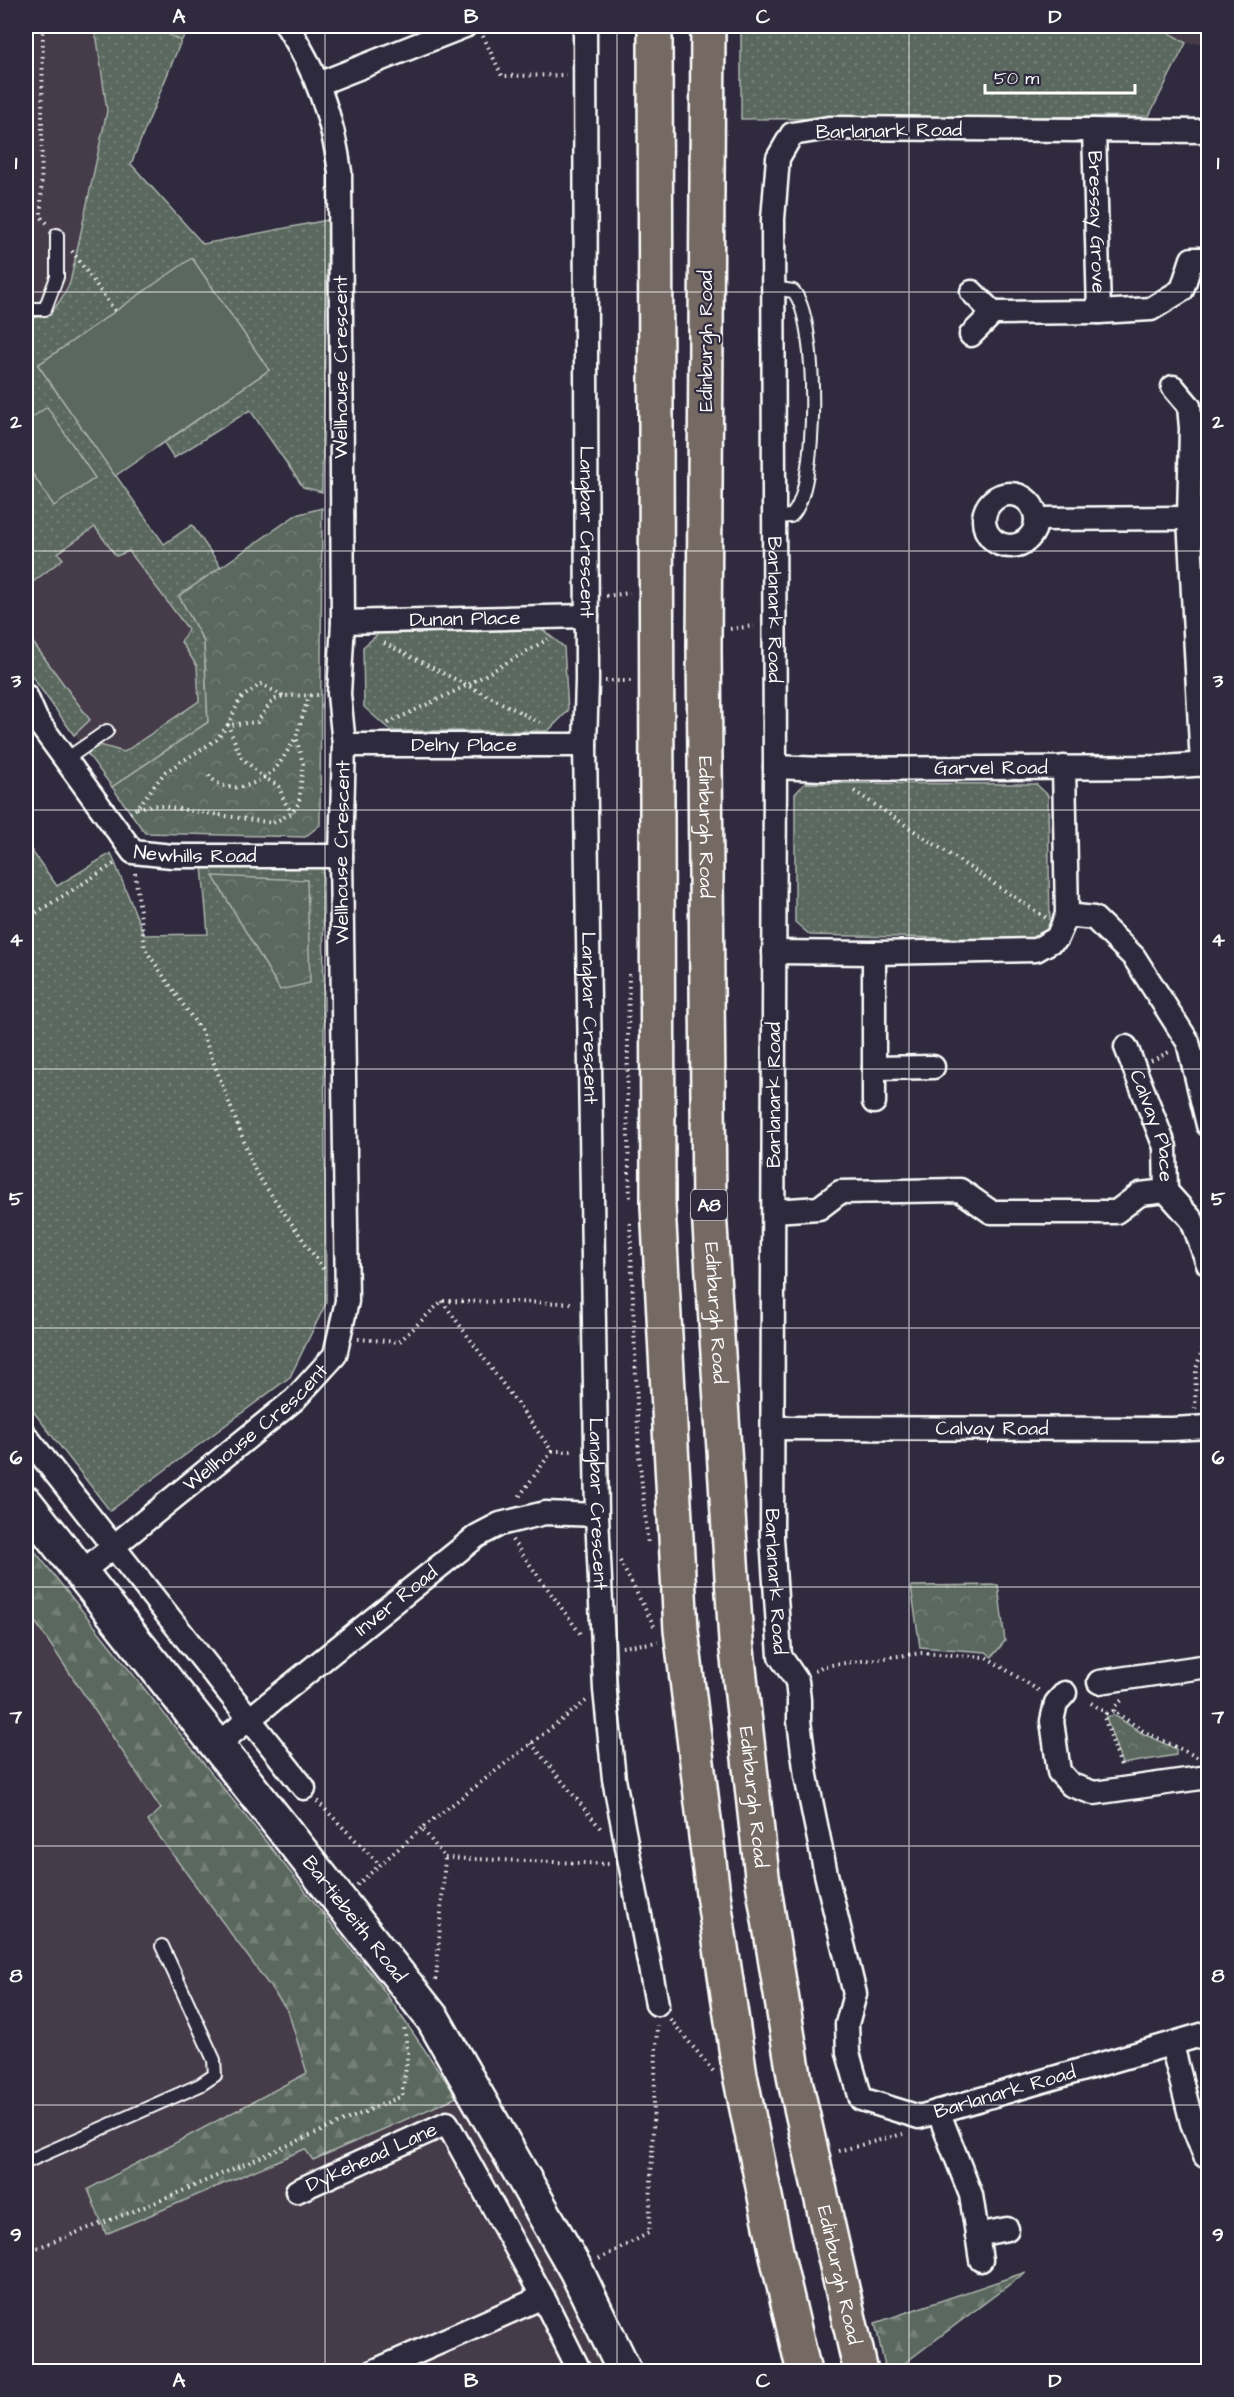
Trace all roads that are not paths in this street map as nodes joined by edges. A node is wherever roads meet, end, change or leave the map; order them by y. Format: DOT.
graph roads {
  1 [pos="287,26"];
  2 [pos="465,26"];
  3 [pos="585,26"];
  4 [pos="655,26"];
  5 [pos="708,26"];
  6 [pos="318,84"];
  7 [pos="1094,130"];
  8 [pos="1209,131"];
  9 [pos="57,236"];
  10 [pos="1209,259"];
  11 [pos="773,288"];
  12 [pos="972,292"];
  13 [pos="26,309"];
  14 [pos="1099,312"];
  15 [pos="993,313"];
  16 [pos="971,335"];
  17 [pos="1173,387"];
  18 [pos="774,517"];
  19 [pos="1189,518"];
  20 [pos="1036,519"];
  21 [pos="587,616"];
  22 [pos="343,622"];
  23 [pos="26,696"];
  24 [pos="107,731"];
  25 [pos="344,744"];
  26 [pos="585,745"];
  27 [pos="65,760"];
  28 [pos="1205,764"];
  29 [pos="775,766"];
  30 [pos="1064,767"];
  31 [pos="341,856"];
  32 [pos="1064,922"];
  33 [pos="774,952"];
  34 [pos="874,953"];
  35 [pos="1126,1047"];
  36 [pos="933,1067"];
  37 [pos="874,1068"];
  38 [pos="874,1102"];
  39 [pos="1209,1125"];
  40 [pos="1166,1191"];
  41 [pos="774,1211"];
  42 [pos="1209,1264"];
  43 [pos="774,1428"];
  44 [pos="1201,1428"];
  45 [pos="26,1436"];
  46 [pos="26,1503"];
  47 [pos="597,1515"];
  48 [pos="112,1546"];
  49 [pos="82,1572"];
  50 [pos="1209,1666"];
  51 [pos="248,1719"];
  52 [pos="217,1745"];
  53 [pos="1204,1767"];
  54 [pos="304,1788"];
  55 [pos="162,1946"];
  56 [pos="657,2004"];
  57 [pos="1209,2033"];
  58 [pos="1172,2044"];
  59 [pos="929,2114"];
  60 [pos="1209,2157"];
  61 [pos="26,2162"];
  62 [pos="297,2191"];
  63 [pos="1007,2229"];
  64 [pos="977,2235"];
  65 [pos="981,2260"];
  66 [pos="543,2297"];
  67 [pos="372,2372"];
  68 [pos="580,2372"];
  69 [pos="625,2372"];
  70 [pos="804,2372"];
  71 [pos="861,2372"];
  1 -- 6 [label="street, Wellhouse Crescent"];
  2 -- 6 [label="street"];
  3 -- 21 [label="street, Langbar Crescent"];
  4 -- 70 [label="main road"];
  5 -- 71 [label="main road, Edinburgh Road / A8"];
  6 -- 22 [label="street, Wellhouse Crescent"];
  7 -- 8 [label="street, Barlanark Road"];
  7 -- 11 [label="street, Barlanark Road"];
  7 -- 14 [label="street, Bressay Grove"];
  9 -- 13 [label="lane"];
  10 -- 14 [label="street, Bressay Grove"];
  11 -- 18 [label="street, Barlanark Road"];
  11 -- 18 [label="lane"];
  12 -- 15 [label="street"];
  14 -- 15 [label="street, Bressay Grove"];
  15 -- 16 [label="street"];
  17 -- 19 [label="street"];
  18 -- 29 [label="street, Barlanark Road"];
  19 -- 20 [label="street"];
  19 -- 28 [label="street"];
  21 -- 22 [label="street, Dunan Place"];
  21 -- 26 [label="street, Langbar Crescent"];
  22 -- 25 [label="street, Wellhouse Crescent"];
  23 -- 27 [label="street, Newhills Road"];
  24 -- 27 [label="lane"];
  25 -- 26 [label="street, Delny Place"];
  25 -- 31 [label="street, Wellhouse Crescent"];
  26 -- 47 [label="street, Langbar Crescent"];
  27 -- 31 [label="street, Newhills Road"];
  28 -- 30 [label="street, Garvel Road"];
  29 -- 30 [label="street, Garvel Road"];
  29 -- 33 [label="street, Barlanark Road"];
  30 -- 32 [label="street"];
  31 -- 48 [label="street, Wellhouse Crescent"];
  32 -- 34 [label="street"];
  32 -- 39 [label="street"];
  33 -- 34 [label="street"];
  33 -- 41 [label="street, Barlanark Road"];
  34 -- 37 [label="street"];
  35 -- 40 [label="street, Calvay Place"];
  36 -- 37 [label="street"];
  37 -- 38 [label="street"];
  40 -- 41 [label="street"];
  40 -- 42 [label="street, Calvay Place"];
  41 -- 43 [label="street, Barlanark Road"];
  43 -- 44 [label="street, Calvay Road"];
  43 -- 59 [label="street, Barlanark Road"];
  45 -- 48 [label="street"];
  46 -- 49 [label="street, Bartiebeith Road"];
  47 -- 51 [label="street, Inver Road"];
  47 -- 56 [label="street, Langbar Crescent"];
  48 -- 49 [label="street, Wellhouse Crescent"];
  48 -- 51 [label="street"];
  49 -- 52 [label="street, Bartiebeith Road"];
  50 -- 53 [label="street"];
  51 -- 52 [label="street, Inver Road"];
  51 -- 54 [label="street"];
  52 -- 69 [label="street, Bartiebeith Road"];
  55 -- 61 [label="lane"];
  57 -- 58 [label="street, Barlanark Road"];
  58 -- 59 [label="street, Barlanark Road"];
  58 -- 60 [label="street"];
  59 -- 64 [label="street"];
  62 -- 66 [label="street, Dykehead Lane"];
  63 -- 64 [label="street"];
  64 -- 65 [label="street"];
  66 -- 67 [label="street"];
  66 -- 68 [label="street"];
}
